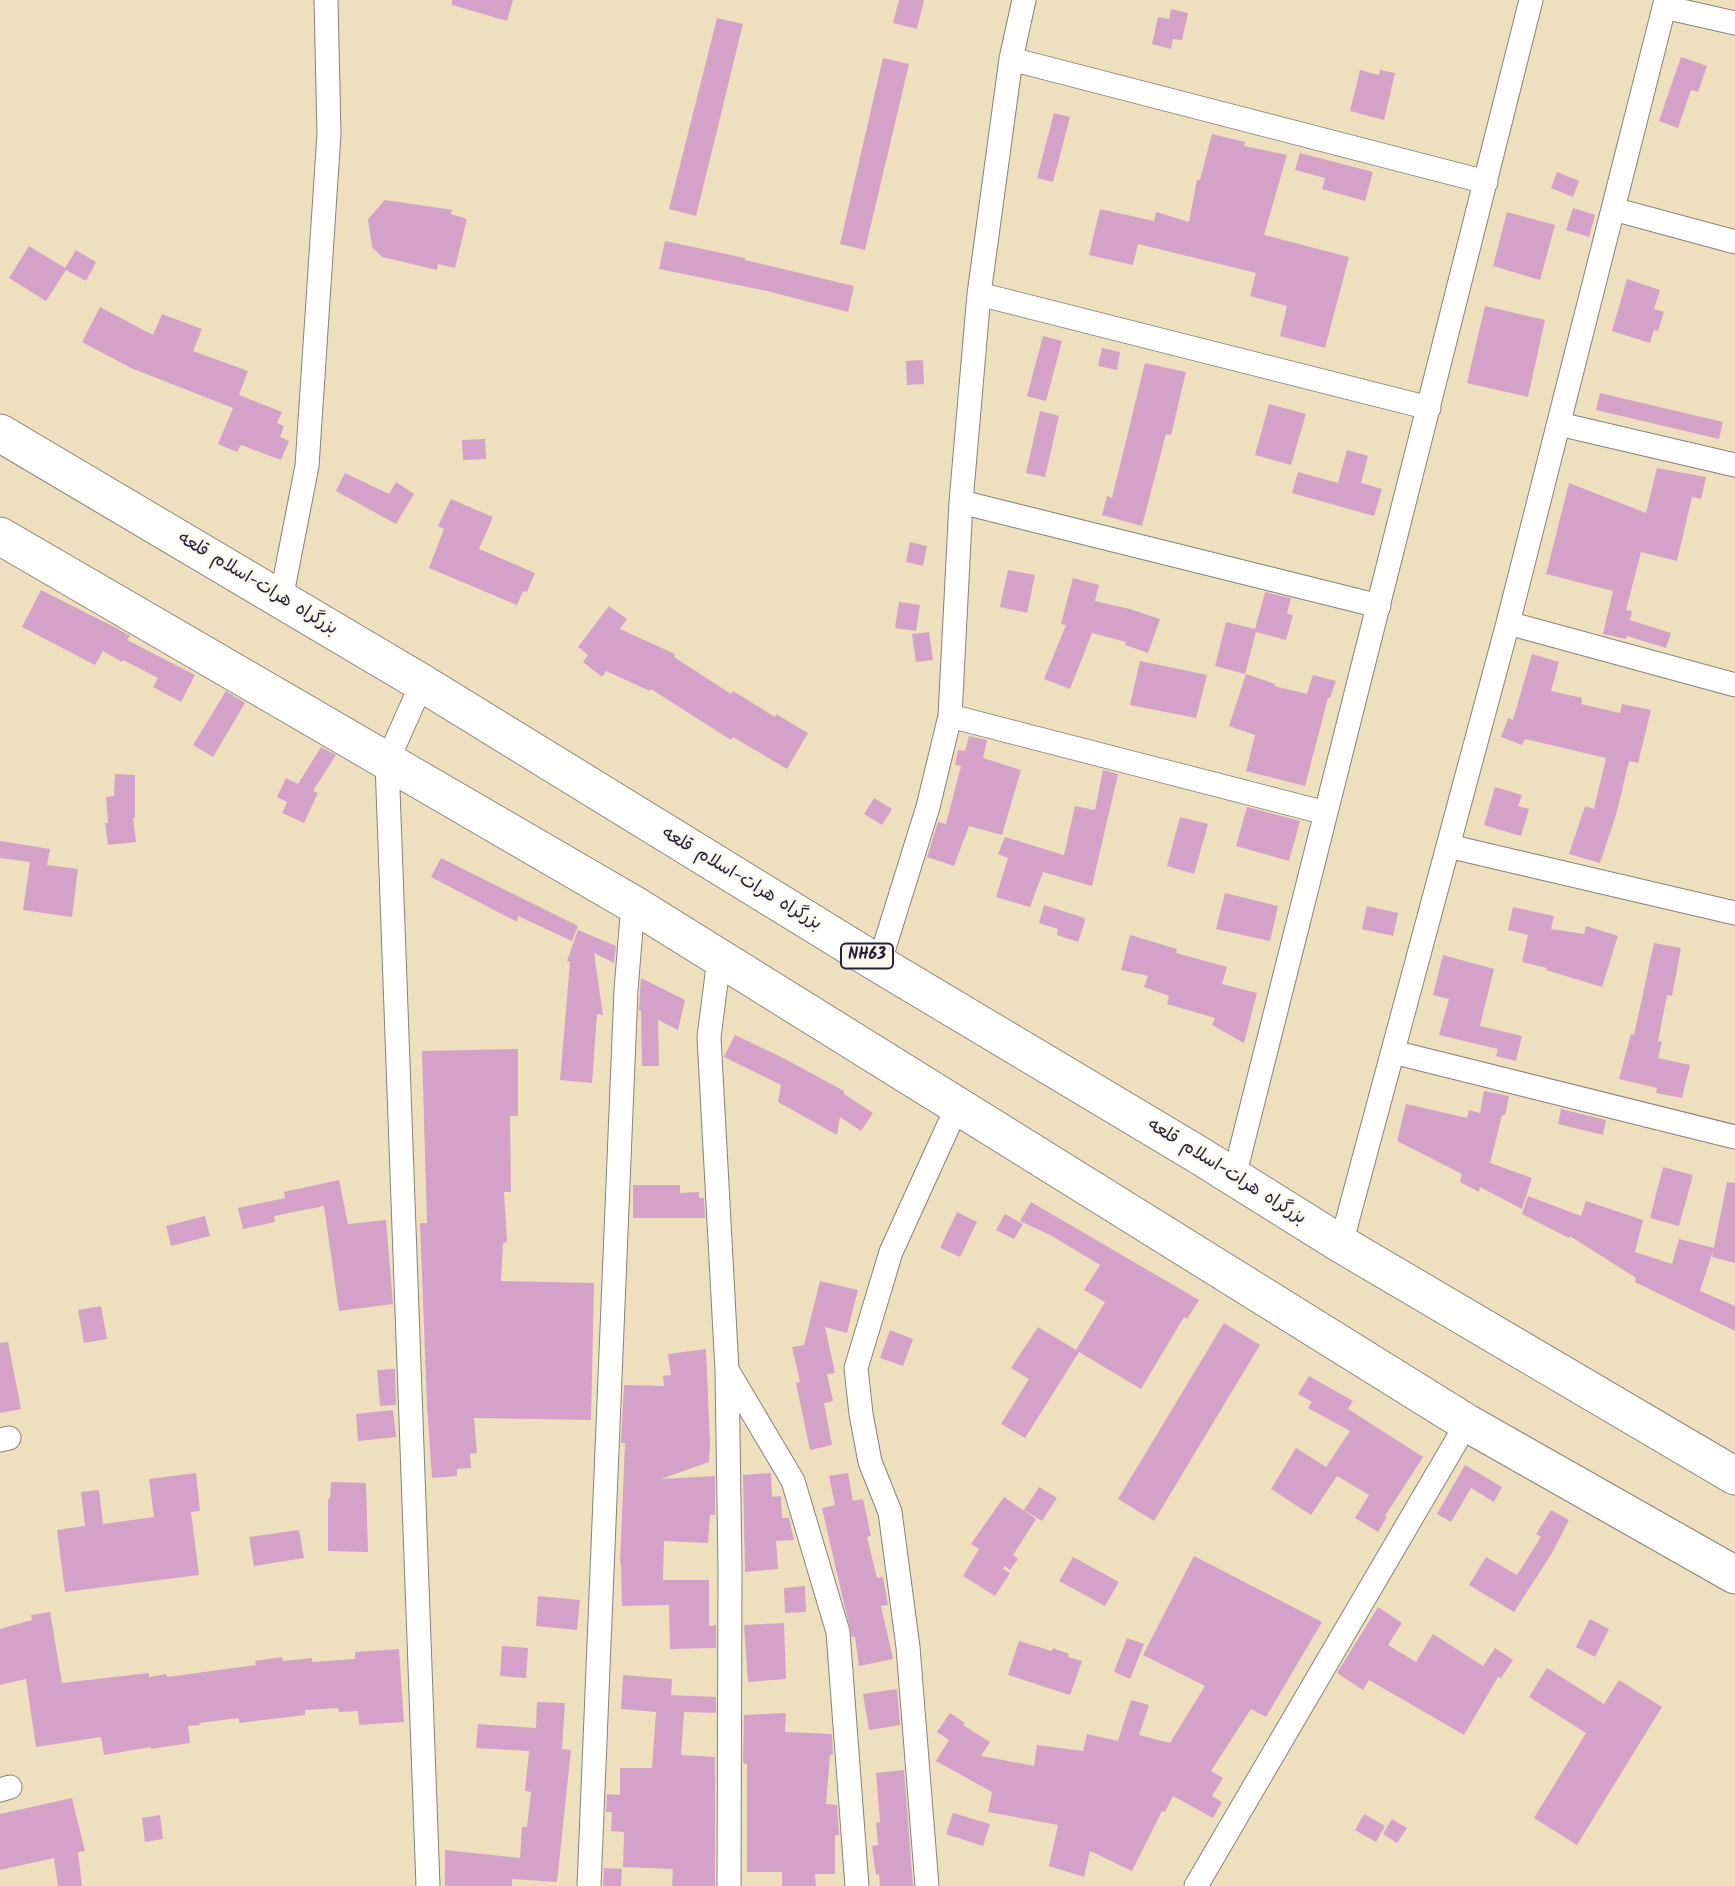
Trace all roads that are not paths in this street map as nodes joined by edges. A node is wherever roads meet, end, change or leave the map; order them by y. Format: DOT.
graph roads {
  1 [pos="326,0"];
  2 [pos="1024,0"];
  3 [pos="1531,0"];
  4 [pos="1665,3"];
  5 [pos="1735,23"];
  6 [pos="1011,59"];
  7 [pos="1486,182"];
  8 [pos="1613,209"];
  9 [pos="1735,242"];
  10 [pos="979,294"];
  11 [pos="1429,408"];
  12 [pos="1559,424"];
  13 [pos="0,433"];
  14 [pos="1735,465"];
  15 [pos="961,502"];
  16 [pos="0,536"];
  17 [pos="281,599"];
  18 [pos="1379,606"];
  19 [pos="1508,624"];
  20 [pos="422,683"];
  21 [pos="1735,685"];
  22 [pos="950,716"];
  23 [pos="387,762"];
  24 [pos="1326,813"];
  25 [pos="1448,846"];
  26 [pos="633,904"];
  27 [pos="1735,913"];
  28 [pos="719,959"];
  29 [pos="879,964"];
  30 [pos="1393,1052"];
  31 [pos="957,1107"];
  32 [pos="1735,1137"];
  33 [pos="1234,1177"];
  34 [pos="1340,1244"];
  35 [pos="727,1370"];
  36 [pos="1467,1423"];
  37 [pos="1735,1476"];
  38 [pos="1735,1575"];
  39 [pos="428,1886"];
  40 [pos="589,1886"];
  41 [pos="729,1886"];
  42 [pos="857,1886"];
  43 [pos="927,1886"];
  44 [pos="1196,1886"];
  1 -- 17 [label="street"];
  2 -- 6 [label="street"];
  3 -- 7 [label="street"];
  4 -- 5 [label="street"];
  4 -- 8 [label="street"];
  6 -- 7 [label="street"];
  6 -- 10 [label="street"];
  7 -- 11 [label="street"];
  8 -- 9 [label="street"];
  8 -- 12 [label="street"];
  10 -- 11 [label="street"];
  10 -- 15 [label="street"];
  11 -- 18 [label="street"];
  12 -- 14 [label="street"];
  12 -- 19 [label="street"];
  13 -- 17 [label="highway, بزرگراه هرات-اسلام قلعه / NH63"];
  15 -- 18 [label="street"];
  15 -- 22 [label="street"];
  16 -- 23 [label="highway"];
  17 -- 20 [label="highway, بزرگراه هرات-اسلام قلعه / NH63"];
  18 -- 24 [label="street"];
  19 -- 21 [label="street"];
  19 -- 25 [label="street"];
  20 -- 23 [label="street"];
  20 -- 29 [label="highway, بزرگراه هرات-اسلام قلعه / NH63"];
  22 -- 24 [label="street"];
  22 -- 29 [label="street"];
  23 -- 26 [label="highway"];
  23 -- 39 [label="street"];
  24 -- 33 [label="street"];
  25 -- 27 [label="street"];
  25 -- 30 [label="street"];
  26 -- 28 [label="highway"];
  26 -- 40 [label="street"];
  28 -- 31 [label="highway"];
  28 -- 35 [label="street"];
  29 -- 33 [label="highway, بزرگراه هرات-اسلام قلعه / NH63"];
  30 -- 32 [label="street"];
  30 -- 34 [label="street"];
  31 -- 36 [label="highway"];
  31 -- 43 [label="street"];
  33 -- 34 [label="highway, بزرگراه هرات-اسلام قلعه / NH63"];
  34 -- 37 [label="highway, بزرگراه هرات-اسلام قلعه / NH63"];
  35 -- 41 [label="street"];
  35 -- 42 [label="street"];
  36 -- 38 [label="highway"];
  36 -- 44 [label="street"];
}
